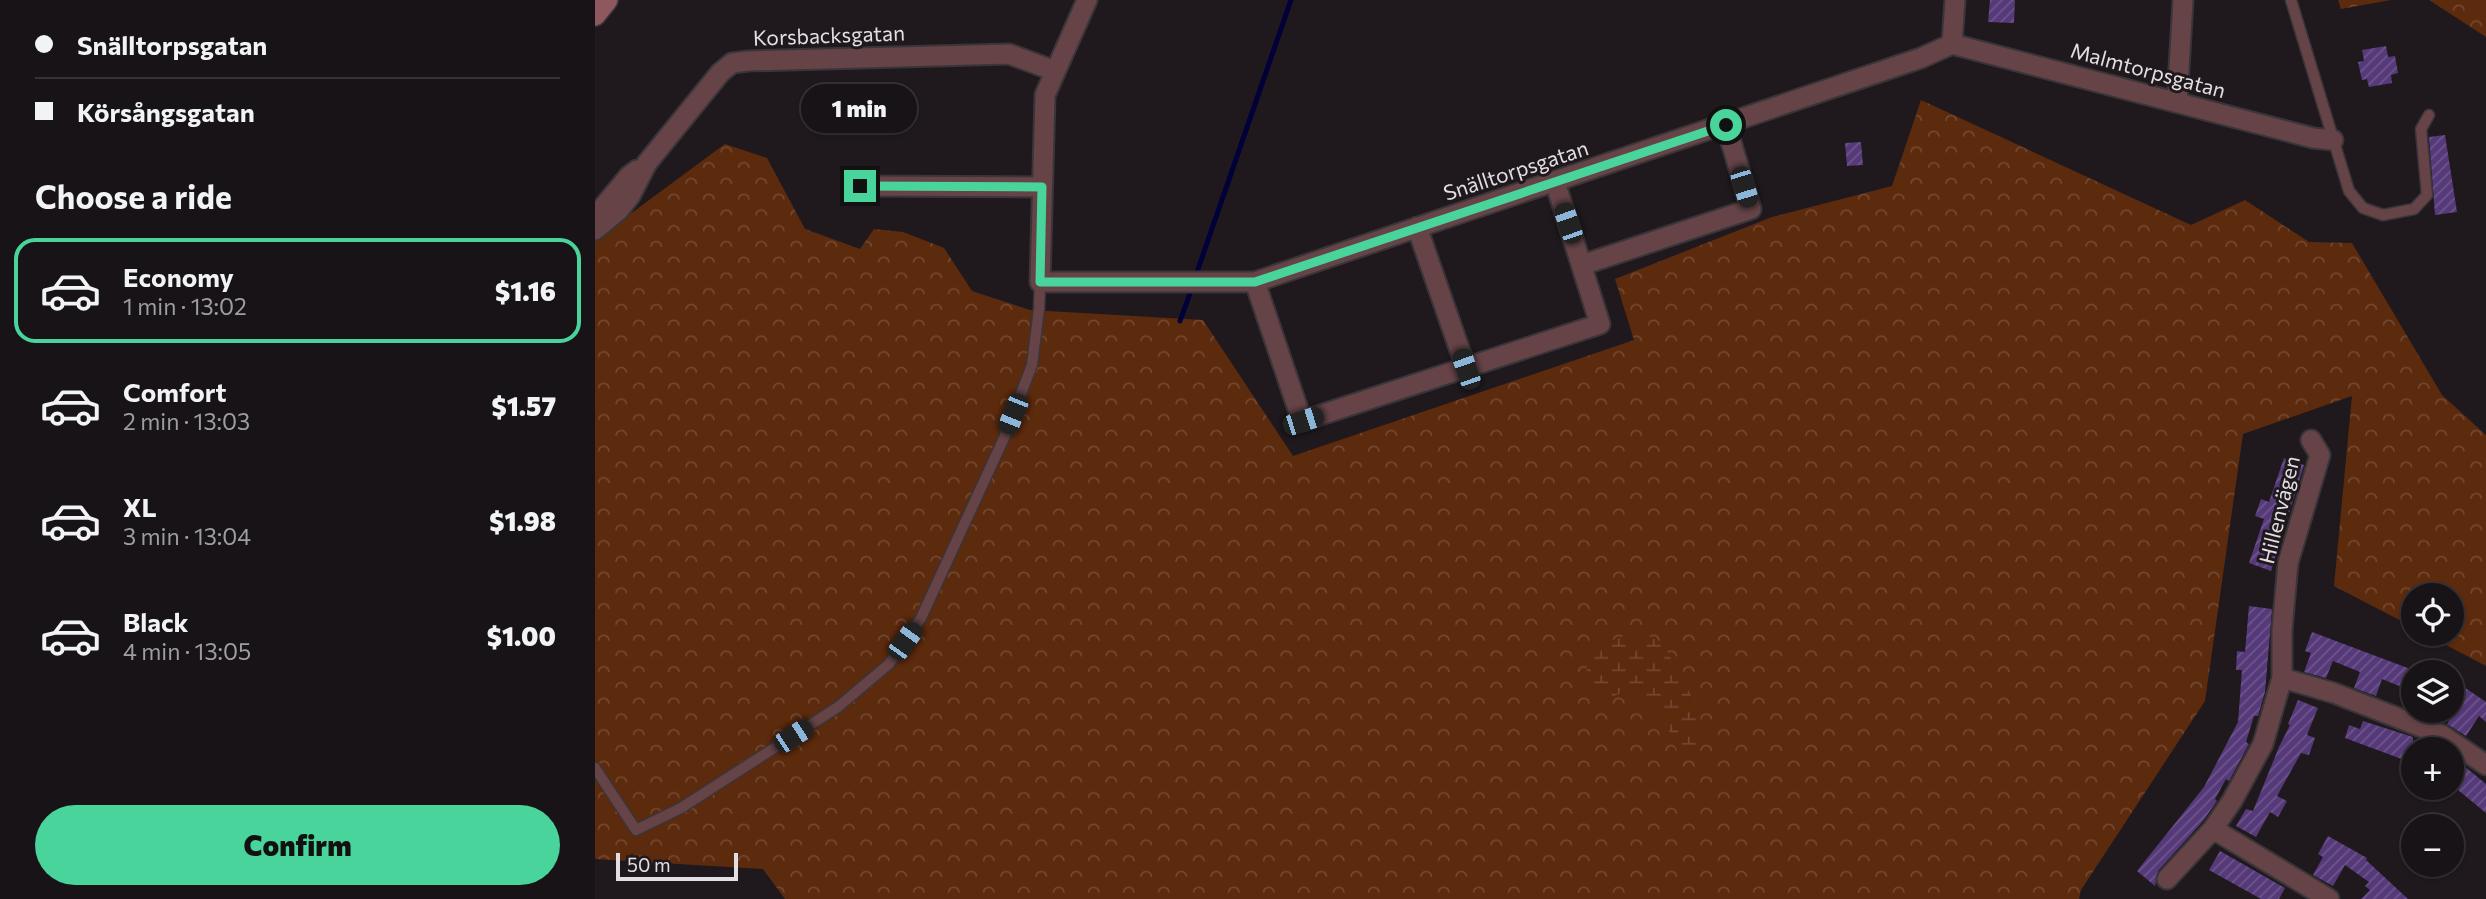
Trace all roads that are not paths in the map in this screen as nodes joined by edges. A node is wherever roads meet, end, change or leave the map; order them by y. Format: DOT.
graph roads {
  1 [pos="607,0"];
  2 [pos="1087,0"];
  3 [pos="1955,0"];
  4 [pos="2183,0"];
  5 [pos="2291,0"];
  6 [pos="595,15"];
  7 [pos="1952,44"];
  8 [pos="1055,71"];
  9 [pos="2177,102"];
  10 [pos="2429,115"];
  11 [pos="1726,125"];
  12 [pos="2333,140"];
  13 [pos="647,163"];
  14 [pos="1555,183"];
  15 [pos="860,186"];
  16 [pos="1042,187"];
  17 [pos="595,217"];
  18 [pos="1417,227"];
  19 [pos="595,230"];
  20 [pos="1582,265"];
  21 [pos="1040,282"];
  22 [pos="1255,282"];
  23 [pos="1466,369"];
  24 [pos="2311,440"];
  25 [pos="2281,678"];
  26 [pos="2486,765"];
  27 [pos="595,768"];
  28 [pos="2213,829"];
  29 [pos="2167,879"];
  30 [pos="2329,899"];
  1 -- 6 [label="main road"];
  2 -- 8 [label="street"];
  3 -- 7 [label="street"];
  4 -- 9 [label="street"];
  5 -- 12 [label="lane"];
  7 -- 9 [label="street, Malmtorpsgatan"];
  7 -- 11 [label="street, Snälltorpsgatan"];
  8 -- 13 [label="street, Korsbacksgatan"];
  8 -- 16 [label="street"];
  9 -- 12 [label="street, Malmtorpsgatan"];
  10 -- 12 [label="lane"];
  11 -- 14 [label="street, Snälltorpsgatan"];
  11 -- 20 [label="street"];
  13 -- 17 [label="street, Korsbacksgatan"];
  13 -- 19 [label="street, Korsbacksgatan"];
  14 -- 18 [label="street, Snälltorpsgatan"];
  14 -- 20 [label="street"];
  15 -- 16 [label="street"];
  16 -- 21 [label="street"];
  18 -- 22 [label="street, Snälltorpsgatan"];
  18 -- 23 [label="street"];
  20 -- 23 [label="street"];
  21 -- 22 [label="street, Snälltorpsgatan"];
  21 -- 27 [label="lane"];
  22 -- 23 [label="street"];
  24 -- 25 [label="street, Hillenvägen"];
  25 -- 26 [label="street"];
  25 -- 28 [label="street, Hillenvägen"];
  28 -- 29 [label="street, Hillenvägen"];
  28 -- 30 [label="street"];
}
